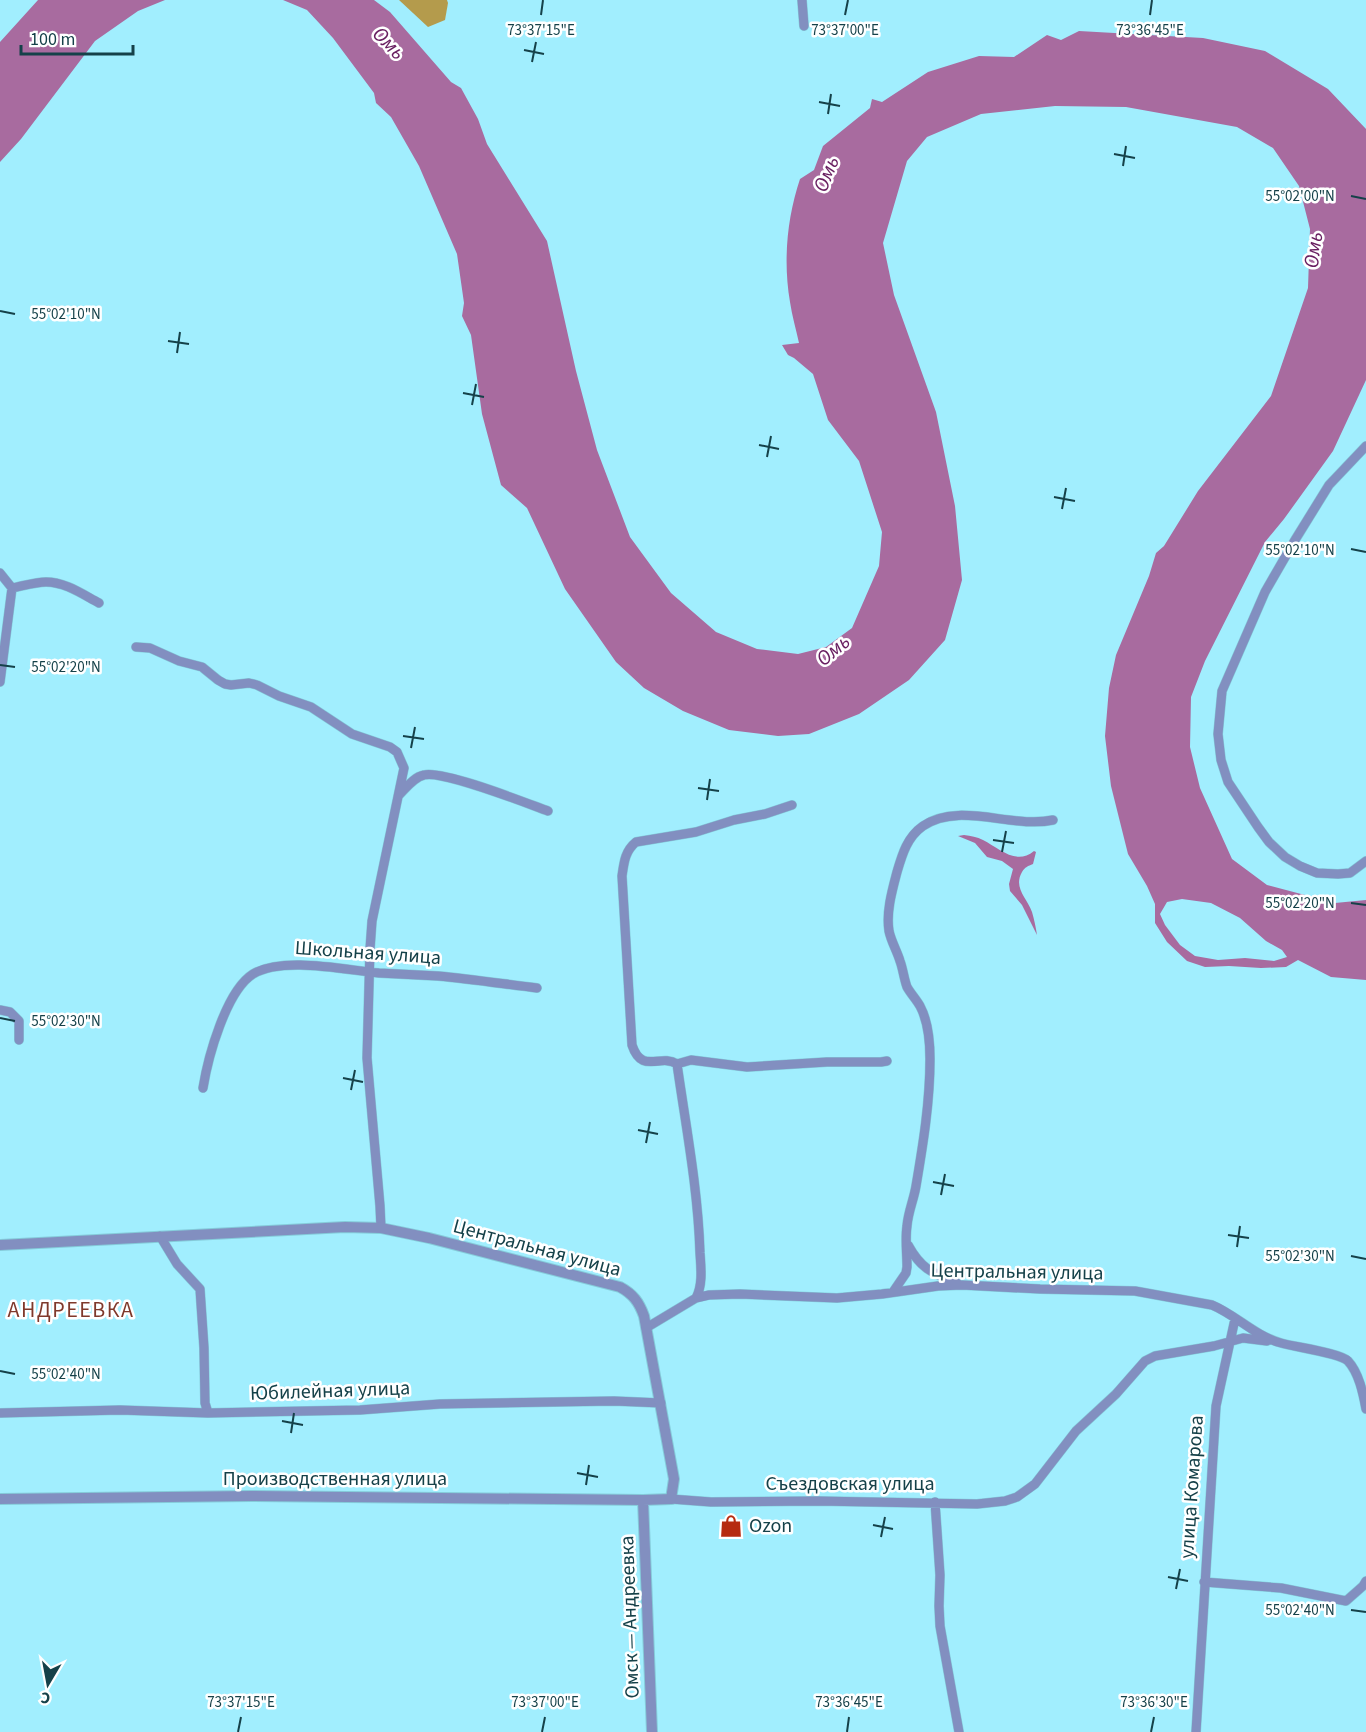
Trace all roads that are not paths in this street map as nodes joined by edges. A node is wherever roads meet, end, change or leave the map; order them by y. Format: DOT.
graph roads {
  1 [pos="801,0"];
  2 [pos="804,26"];
  3 [pos="1366,446"];
  4 [pos="0,573"];
  5 [pos="12,588"];
  6 [pos="99,603"];
  7 [pos="136,647"];
  8 [pos="0,682"];
  9 [pos="398,797"];
  10 [pos="792,805"];
  11 [pos="548,811"];
  12 [pos="1053,820"];
  13 [pos="1366,861"];
  14 [pos="370,972"];
  15 [pos="537,988"];
  16 [pos="0,1010"];
  17 [pos="19,1040"];
  18 [pos="887,1061"];
  19 [pos="677,1064"];
  20 [pos="202,1088"];
  21 [pos="381,1228"];
  22 [pos="160,1236"];
  23 [pos="906,1240"];
  24 [pos="0,1245"];
  25 [pos="962,1285"];
  26 [pos="893,1292"];
  27 [pos="696,1298"];
  28 [pos="1235,1319"];
  29 [pos="646,1328"];
  30 [pos="1230,1342"];
  31 [pos="1278,1343"];
  32 [pos="661,1403"];
  33 [pos="1366,1409"];
  34 [pos="0,1413"];
  35 [pos="208,1413"];
  36 [pos="0,1499"];
  37 [pos="671,1499"];
  38 [pos="643,1500"];
  39 [pos="935,1502"];
  40 [pos="1366,1581"];
  41 [pos="1204,1582"];
  42 [pos="652,1732"];
  43 [pos="959,1732"];
  44 [pos="1196,1732"];
  1 -- 2 [label="street"];
  3 -- 13 [label="street"];
  4 -- 5 [label="street"];
  5 -- 6 [label="street"];
  5 -- 8 [label="street"];
  7 -- 9 [label="street"];
  9 -- 11 [label="street"];
  9 -- 14 [label="street"];
  10 -- 19 [label="street"];
  12 -- 23 [label="street"];
  14 -- 15 [label="street, Школьная улица"];
  14 -- 20 [label="street, Школьная улица"];
  14 -- 21 [label="street"];
  16 -- 17 [label="street"];
  18 -- 19 [label="street"];
  19 -- 27 [label="street"];
  21 -- 22 [label="street, Центральная улица"];
  21 -- 29 [label="street, Центральная улица"];
  22 -- 24 [label="street, Центральная улица"];
  22 -- 35 [label="street"];
  23 -- 25 [label="street"];
  23 -- 26 [label="street"];
  25 -- 26 [label="street, Центральная улица"];
  25 -- 28 [label="street, Центральная улица"];
  26 -- 27 [label="street, Центральная улица"];
  27 -- 29 [label="street, Центральная улица"];
  28 -- 30 [label="street, улица Комарова"];
  28 -- 31 [label="street, Центральная улица"];
  29 -- 32 [label="street"];
  30 -- 31 [label="street"];
  30 -- 39 [label="street, Съездовская улица"];
  30 -- 41 [label="street, улица Комарова"];
  31 -- 33 [label="street, Центральная улица"];
  32 -- 35 [label="street, Юбилейная улица"];
  32 -- 37 [label="street"];
  34 -- 35 [label="street, Юбилейная улица"];
  36 -- 38 [label="street, Производственная улица"];
  37 -- 38 [label="street, Производственная улица"];
  37 -- 39 [label="street, Съездовская улица"];
  38 -- 42 [label="street, Омск — Андреевка"];
  39 -- 43 [label="street"];
  40 -- 41 [label="street"];
  41 -- 44 [label="street, улица Комарова"];
}
